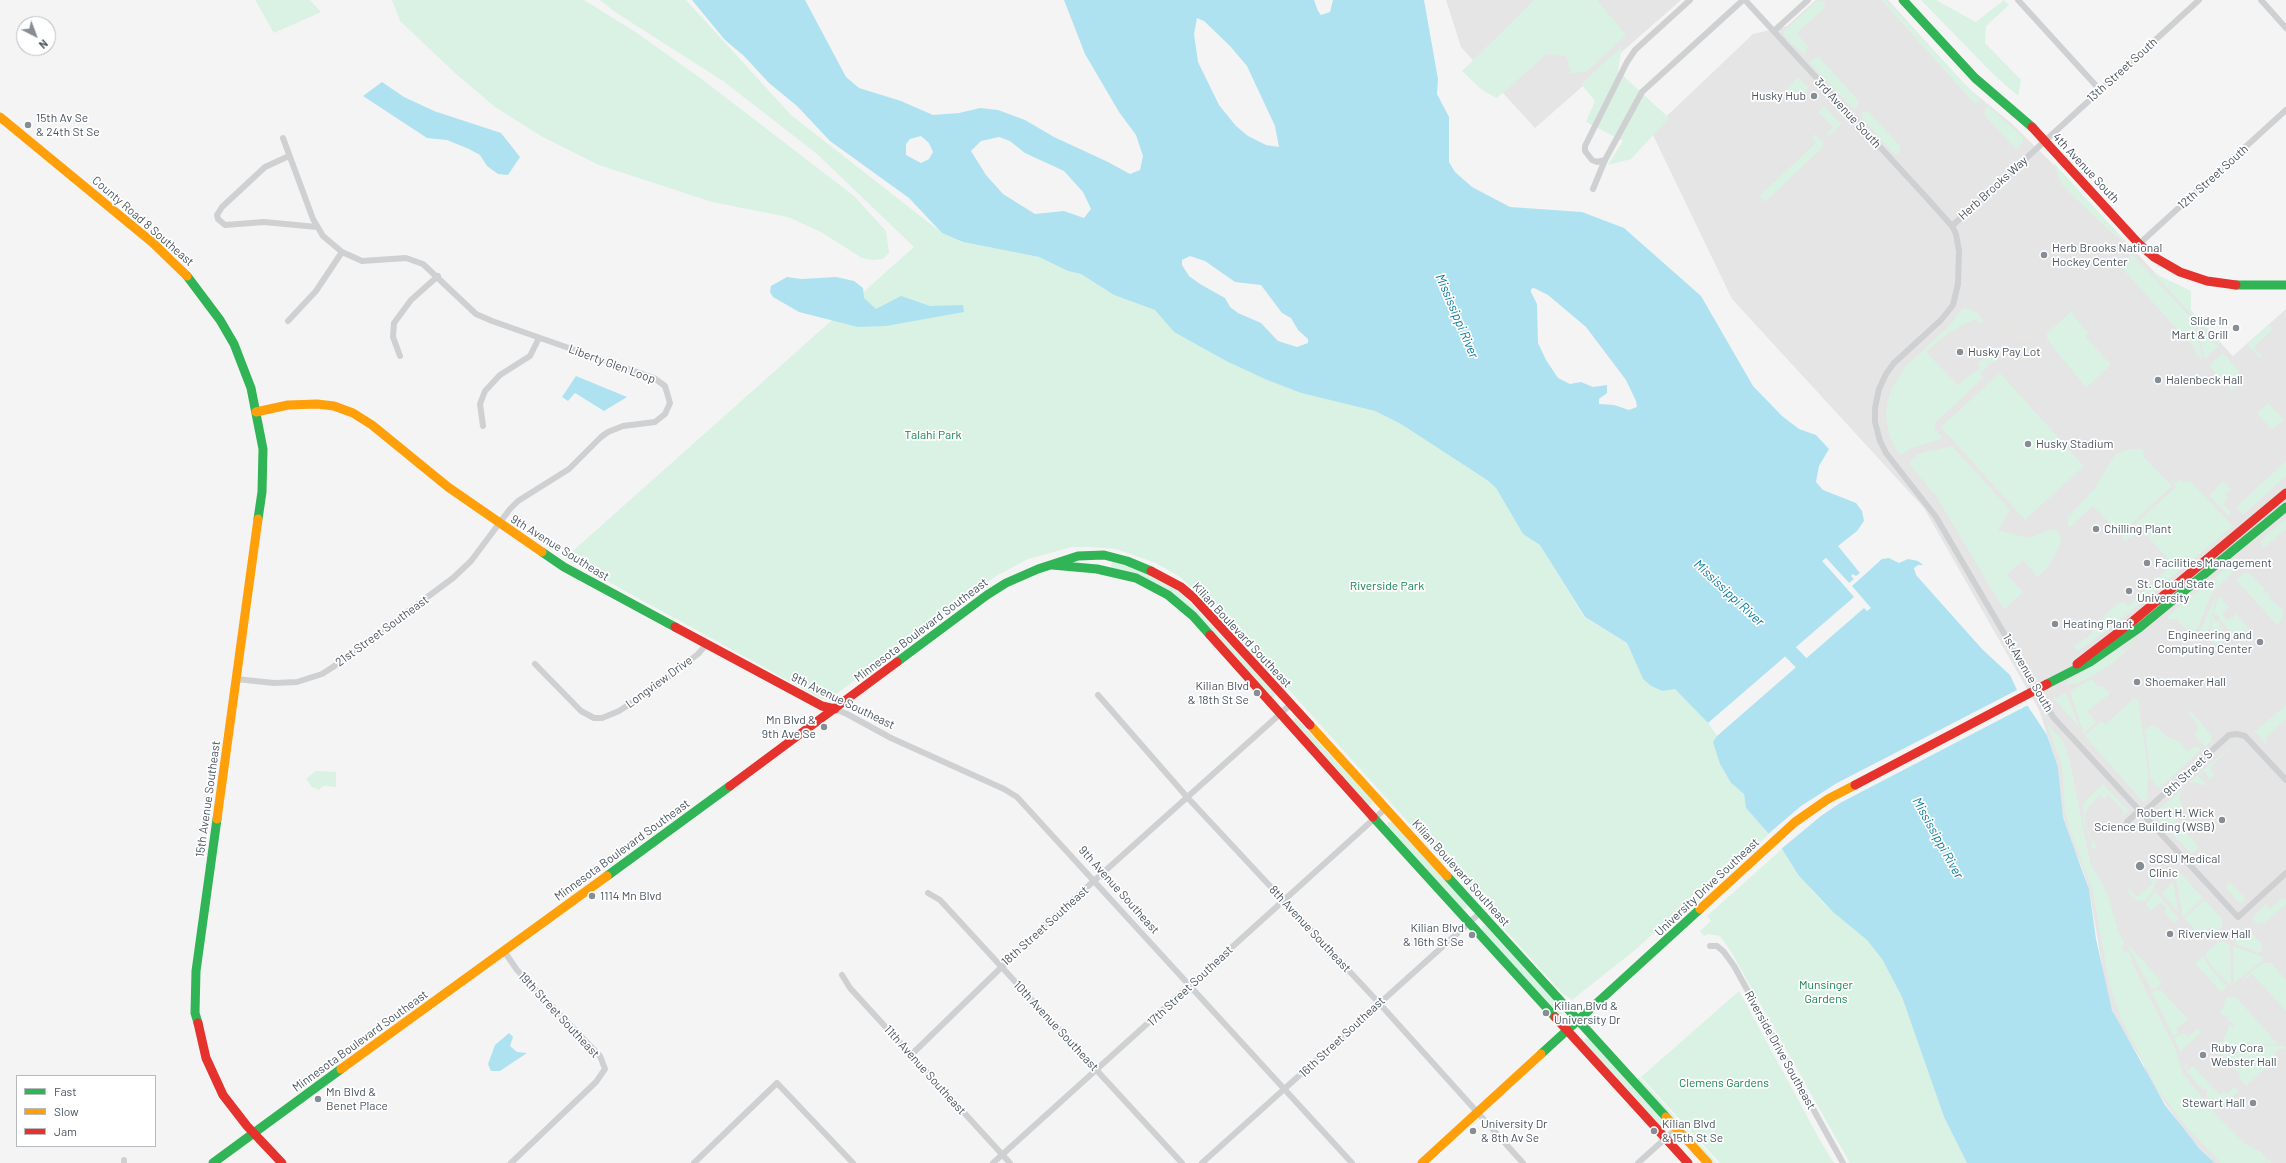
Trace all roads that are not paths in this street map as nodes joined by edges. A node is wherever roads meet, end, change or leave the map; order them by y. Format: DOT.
graph roads {
  1 [pos="1690,0"];
  2 [pos="1744,0"];
  3 [pos="1808,0"];
  4 [pos="1902,0"];
  5 [pos="2018,0"];
  6 [pos="2199,0"];
  7 [pos="2261,0"];
  8 [pos="2286,28"];
  9 [pos="1774,31"];
  10 [pos="2100,90"];
  11 [pos="2286,110"];
  12 [pos="0,118"];
  13 [pos="282,138"];
  14 [pos="2045,141"];
  15 [pos="289,156"];
  16 [pos="1605,160"];
  17 [pos="1593,189"];
  18 [pos="1952,226"];
  19 [pos="317,227"];
  20 [pos="2139,244"];
  21 [pos="342,252"];
  22 [pos="438,276"];
  23 [pos="2286,285"];
  24 [pos="288,321"];
  25 [pos="539,338"];
  26 [pos="400,356"];
  27 [pos="1876,400"];
  28 [pos="256,412"];
  29 [pos="483,426"];
  30 [pos="2286,493"];
  31 [pos="2286,507"];
  32 [pos="498,523"];
  33 [pos="1049,565"];
  34 [pos="706,645"];
  35 [pos="535,664"];
  36 [pos="2063,675"];
  37 [pos="236,679"];
  38 [pos="1098,695"];
  39 [pos="1290,705"];
  40 [pos="834,709"];
  41 [pos="1280,714"];
  42 [pos="2286,780"];
  43 [pos="1187,796"];
  44 [pos="1386,808"];
  45 [pos="2142,812"];
  46 [pos="1376,817"];
  47 [pos="2127,822"];
  48 [pos="2286,873"];
  49 [pos="1094,881"];
  50 [pos="928,893"];
  51 [pos="1283,901"];
  52 [pos="1481,912"];
  53 [pos="1469,922"];
  54 [pos="1710,946"];
  55 [pos="504,951"];
  56 [pos="1001,966"];
  57 [pos="842,975"];
  58 [pos="1190,986"];
  59 [pos="1379,1003"];
  60 [pos="1579,1021"];
  61 [pos="1569,1031"];
  62 [pos="912,1054"];
  63 [pos="1097,1070"];
  64 [pos="1285,1090"];
  65 [pos="1478,1112"];
  66 [pos="1677,1128"];
  67 [pos="254,1133"];
  68 [pos="1666,1138"];
  69 [pos="1002,1154"];
  70 [pos="213,1163"];
  71 [pos="282,1163"];
  72 [pos="511,1163"];
  73 [pos="694,1163"];
  74 [pos="853,1163"];
  75 [pos="993,1163"];
  76 [pos="1010,1163"];
  77 [pos="1182,1163"];
  78 [pos="1202,1163"];
  79 [pos="1352,1163"];
  80 [pos="1422,1163"];
  81 [pos="1523,1163"];
  82 [pos="1638,1163"];
  83 [pos="1688,1163"];
  84 [pos="1708,1163"];
  85 [pos="1843,1163"];
  1 -- 16 [label="street"];
  2 -- 9 [label="street, 3rd Avenue South"];
  2 -- 16 [label="street"];
  3 -- 9 [label="street"];
  4 -- 14 [label="street, 4th Avenue South"];
  5 -- 10 [label="street"];
  6 -- 10 [label="street, 13th Street South"];
  7 -- 8 [label="street"];
  9 -- 18 [label="street, 3rd Avenue South"];
  10 -- 14 [label="street, 13th Street South"];
  11 -- 20 [label="street, 12th Street South"];
  12 -- 28 [label="street, County Road 8 Southeast"];
  13 -- 15 [label="street, Liberty Glen Loop"];
  14 -- 18 [label="street, Herb Brooks Way"];
  14 -- 20 [label="street, 4th Avenue South"];
  15 -- 19 [label="street, Liberty Glen Loop"];
  15 -- 19 [label="street"];
  16 -- 17 [label="street"];
  18 -- 27 [label="street, Herb Brooks Way"];
  19 -- 21 [label="street, Liberty Glen Loop"];
  20 -- 23 [label="street, 4th Avenue South"];
  21 -- 22 [label="street, Liberty Glen Loop"];
  21 -- 24 [label="street"];
  22 -- 25 [label="street, Liberty Glen Loop"];
  22 -- 26 [label="street"];
  25 -- 29 [label="street"];
  25 -- 32 [label="street, Liberty Glen Loop"];
  27 -- 45 [label="street, 1st Avenue South"];
  28 -- 32 [label="street, 9th Avenue Southeast"];
  28 -- 37 [label="street, 15th Avenue Southeast"];
  30 -- 36 [label="street"];
  31 -- 36 [label="street"];
  32 -- 34 [label="street, 9th Avenue Southeast"];
  32 -- 37 [label="street, 21st Street Southeast"];
  33 -- 39 [label="street, Kilian Boulevard Southeast"];
  33 -- 40 [label="street, Minnesota Boulevard Southeast"];
  33 -- 41 [label="street, Kilian Boulevard Southeast"];
  34 -- 35 [label="street, Longview Drive"];
  34 -- 40 [label="street, 9th Avenue Southeast"];
  36 -- 60 [label="street, University Drive Southeast, bridge"];
  37 -- 67 [label="street, 15th Avenue Southeast"];
  38 -- 43 [label="street, 8th Avenue Southeast"];
  39 -- 41 [label="street, 18th Street Southeast"];
  39 -- 44 [label="street, Kilian Boulevard Southeast"];
  40 -- 49 [label="street, 9th Avenue Southeast"];
  40 -- 55 [label="street, Minnesota Boulevard Southeast"];
  41 -- 43 [label="street, 18th Street Southeast"];
  41 -- 46 [label="street, Kilian Boulevard Southeast"];
  42 -- 45 [label="street, 9th Street S"];
  43 -- 49 [label="street, 18th Street Southeast"];
  43 -- 51 [label="street, 8th Avenue Southeast"];
  44 -- 46 [label="street, 17th Street Southeast"];
  44 -- 52 [label="street, Kilian Boulevard Southeast"];
  45 -- 47 [label="street, 9th Street S"];
  45 -- 48 [label="street, 1st Avenue South"];
  46 -- 51 [label="street, 17th Street Southeast"];
  46 -- 53 [label="street, Kilian Boulevard Southeast"];
  49 -- 56 [label="street, 18th Street Southeast"];
  49 -- 58 [label="street, 9th Avenue Southeast"];
  50 -- 56 [label="street, 10th Avenue Southeast"];
  51 -- 58 [label="street, 17th Street Southeast"];
  51 -- 59 [label="street, 8th Avenue Southeast"];
  52 -- 53 [label="street, 16th Street Southeast"];
  52 -- 60 [label="street, Kilian Boulevard Southeast"];
  53 -- 59 [label="street, 16th Street Southeast"];
  53 -- 61 [label="street, Kilian Boulevard Southeast"];
  54 -- 85 [label="street, Riverside Drive Southeast"];
  55 -- 67 [label="street, Minnesota Boulevard Southeast"];
  55 -- 72 [label="street, 19th Street Southeast"];
  56 -- 62 [label="street, 18th Street Southeast"];
  56 -- 63 [label="street, 10th Avenue Southeast"];
  57 -- 62 [label="street, 11th Avenue Southeast"];
  58 -- 63 [label="street, 17th Street Southeast"];
  58 -- 64 [label="street, 9th Avenue Southeast"];
  59 -- 64 [label="street, 16th Street Southeast"];
  59 -- 65 [label="street, 8th Avenue Southeast"];
  60 -- 61 [label="street, University Drive Southeast"];
  60 -- 66 [label="street, Kilian Boulevard Southeast"];
  61 -- 65 [label="street, University Drive Southeast"];
  61 -- 68 [label="street, Kilian Boulevard Southeast"];
  62 -- 69 [label="street, 11th Avenue Southeast"];
  63 -- 69 [label="street, 17th Street Southeast"];
  63 -- 77 [label="street, 10th Avenue Southeast"];
  64 -- 78 [label="street, 16th Street Southeast"];
  64 -- 79 [label="street, 9th Avenue Southeast"];
  65 -- 80 [label="street, University Drive Southeast"];
  65 -- 81 [label="street, 8th Avenue Southeast"];
  66 -- 68 [label="street"];
  66 -- 84 [label="street, Kilian Boulevard Southeast"];
  67 -- 70 [label="street, Minnesota Boulevard Southeast"];
  67 -- 71 [label="street, 15th Avenue Southeast"];
  68 -- 82 [label="street"];
  68 -- 83 [label="street, Kilian Boulevard Southeast"];
  69 -- 75 [label="street, 17th Street Southeast"];
  69 -- 76 [label="street, 11th Avenue Southeast"];
  73 -- 74 [label="street"];
}
